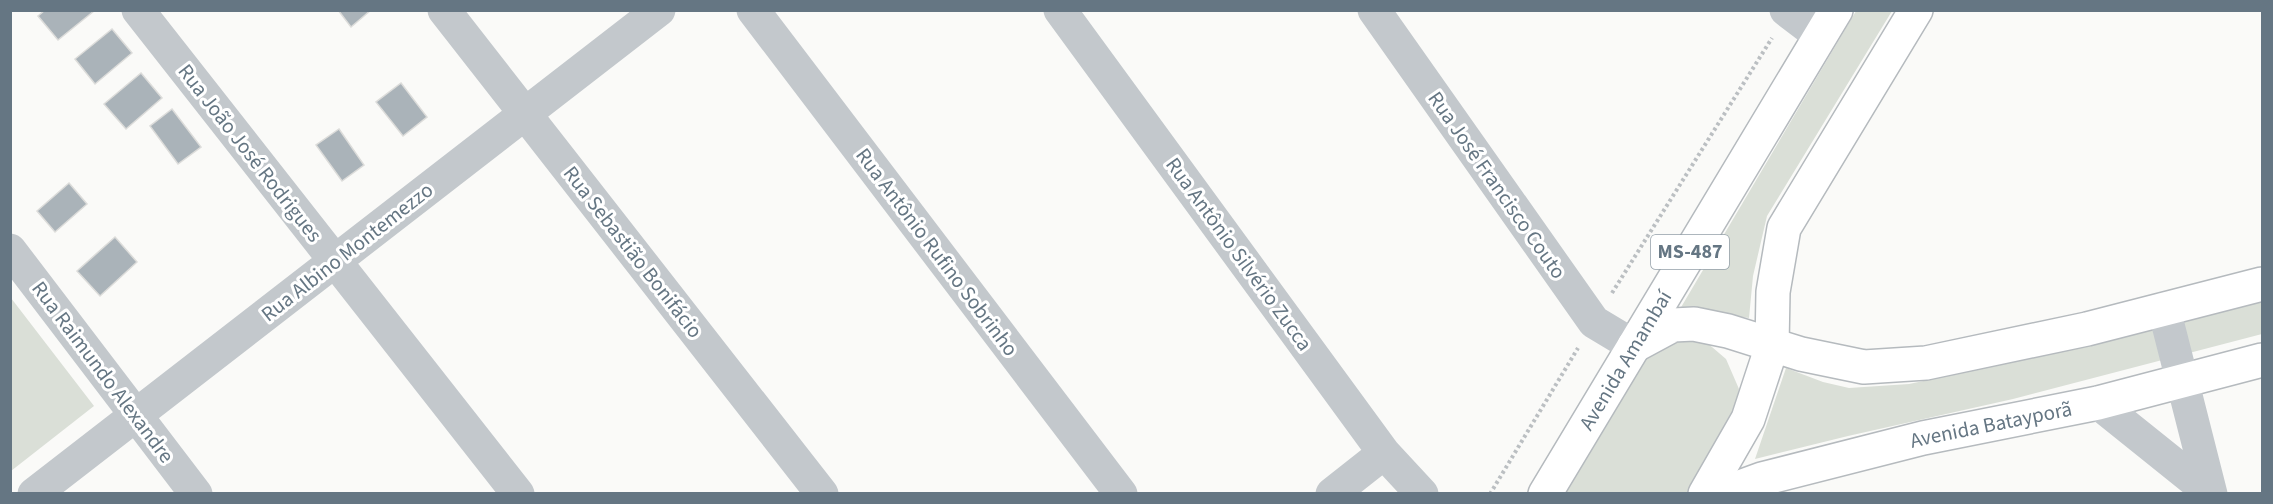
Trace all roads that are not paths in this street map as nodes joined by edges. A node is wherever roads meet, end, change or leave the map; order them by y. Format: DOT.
graph roads {
  1 [pos="138,10"];
  2 [pos="444,10"];
  3 [pos="659,10"];
  4 [pos="753,10"];
  5 [pos="1060,10"];
  6 [pos="1374,10"];
  7 [pos="1916,10"];
  8 [pos="1787,11"];
  9 [pos="1828,23"];
  10 [pos="525,114"];
  11 [pos="10,250"];
  12 [pos="335,261"];
  13 [pos="2262,284"];
  14 [pos="2164,309"];
  15 [pos="1634,346"];
  16 [pos="1772,346"];
  17 [pos="2262,360"];
  18 [pos="2182,382"];
  19 [pos="2098,403"];
  20 [pos="136,415"];
  21 [pos="1384,453"];
  22 [pos="2210,493"];
  23 [pos="34,494"];
  24 [pos="196,494"];
  25 [pos="518,494"];
  26 [pos="822,494"];
  27 [pos="1121,494"];
  28 [pos="1332,494"];
  29 [pos="1422,494"];
  30 [pos="1545,494"];
  31 [pos="1705,494"];
  32 [pos="1721,494"];
  1 -- 12 [label="street, Rua João José Rodrigues"];
  2 -- 10 [label="street, Rua Sebastião Bonifácio"];
  3 -- 10 [label="street, Rua Albino Montemezzo"];
  4 -- 27 [label="street, Rua Antônio Rufino Sobrinho"];
  5 -- 21 [label="street, Rua Antônio Silvério Zucca"];
  6 -- 15 [label="street, Rua José Francisco Couto"];
  7 -- 16 [label="main road"];
  8 -- 9 [label="street"];
  9 -- 15 [label="main road, Avenida Amambaí / MS-487"];
  10 -- 12 [label="street, Rua Albino Montemezzo"];
  10 -- 26 [label="street, Rua Sebastião Bonifácio"];
  11 -- 20 [label="street, Rua Raimundo Alexandre"];
  12 -- 20 [label="street, Rua Albino Montemezzo"];
  12 -- 25 [label="street, Rua João José Rodrigues"];
  13 -- 14 [label="main road"];
  14 -- 16 [label="main road"];
  14 -- 18 [label="street"];
  15 -- 16 [label="main road"];
  15 -- 30 [label="main road, Avenida Amambaí / MS-487"];
  16 -- 31 [label="main road"];
  17 -- 18 [label="main road, Avenida Batayporã"];
  18 -- 19 [label="main road, Avenida Batayporã"];
  18 -- 22 [label="street"];
  19 -- 22 [label="street"];
  19 -- 32 [label="main road, Avenida Batayporã"];
  20 -- 23 [label="street, Rua Albino Montemezzo"];
  20 -- 24 [label="street, Rua Raimundo Alexandre"];
  21 -- 28 [label="street"];
  21 -- 29 [label="street, Rua Antônio Silvério Zucca"];
}
